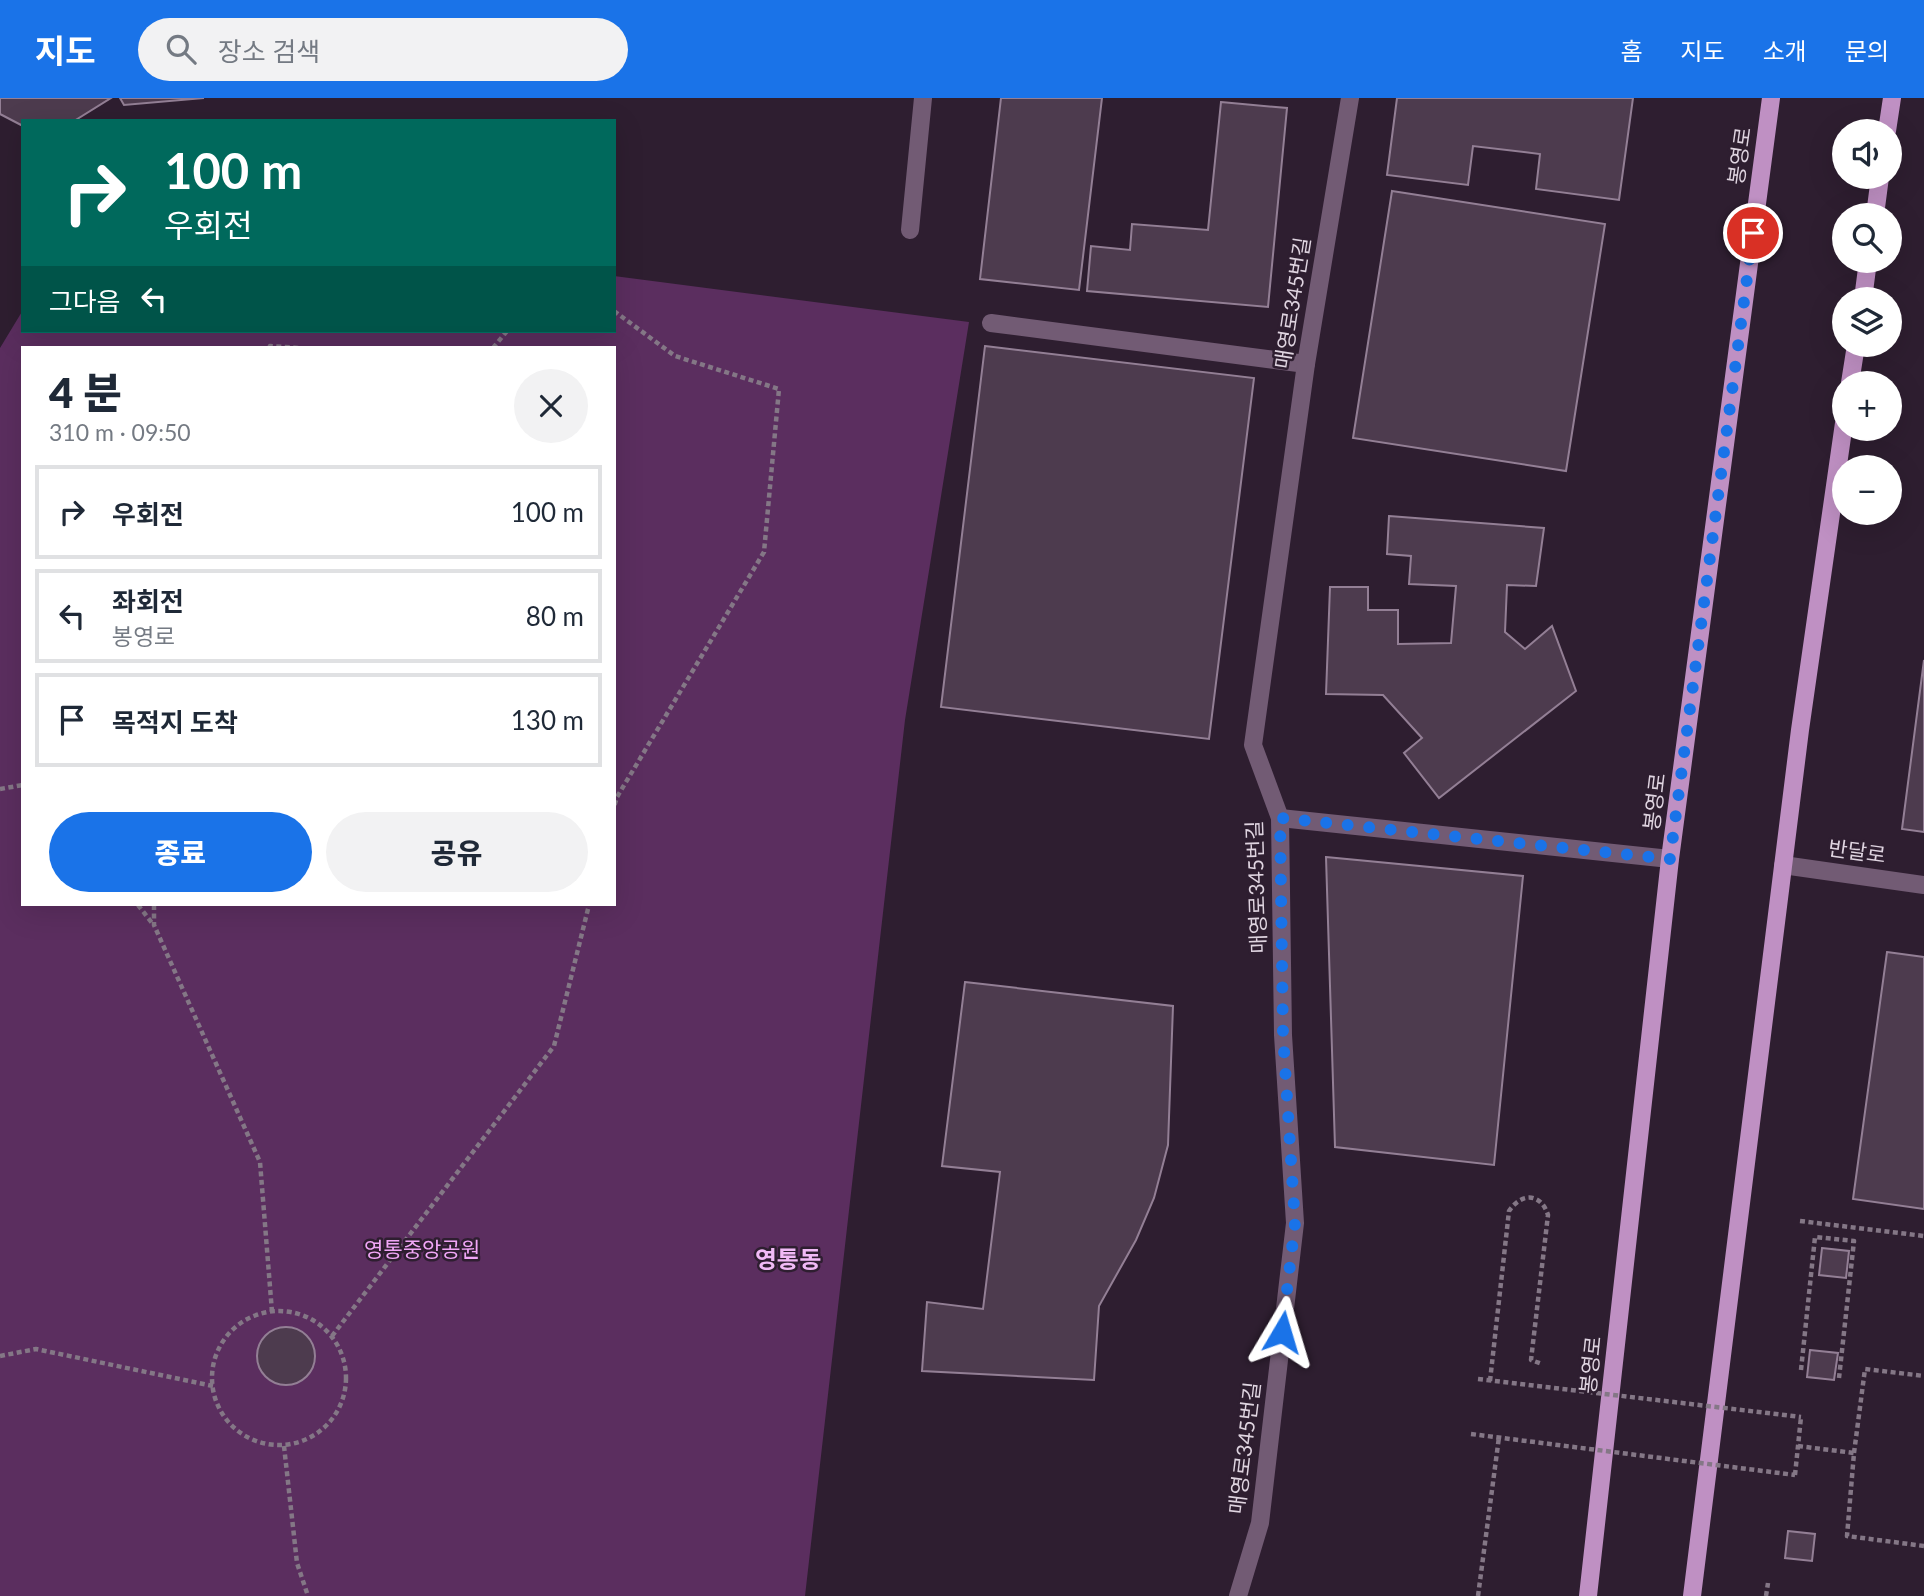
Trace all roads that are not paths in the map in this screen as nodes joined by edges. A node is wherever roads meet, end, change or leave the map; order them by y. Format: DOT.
graph roads {
  1 [pos="923,98"];
  2 [pos="1350,98"];
  3 [pos="1771,98"];
  4 [pos="1892,98"];
  5 [pos="1889,119"];
  6 [pos="910,230"];
  7 [pos="991,323"];
  8 [pos="1306,364"];
  9 [pos="1841,441"];
  10 [pos="1280,818"];
  11 [pos="1670,859"];
  12 [pos="1783,865"];
  13 [pos="1924,885"];
  14 [pos="1238,1596"];
  15 [pos="1588,1596"];
  16 [pos="1692,1596"];
  1 -- 6 [label="street"];
  2 -- 8 [label="street, 매영로345번길"];
  3 -- 11 [label="main road, 봉영로"];
  4 -- 5 [label="main road"];
  7 -- 8 [label="street"];
  8 -- 10 [label="street, 매영로345번길"];
  9 -- 12 [label="main road"];
  10 -- 11 [label="street"];
  10 -- 14 [label="street, 매영로345번길"];
  11 -- 15 [label="main road, 봉영로"];
  12 -- 13 [label="street, 반달로"];
  12 -- 16 [label="main road"];
}
